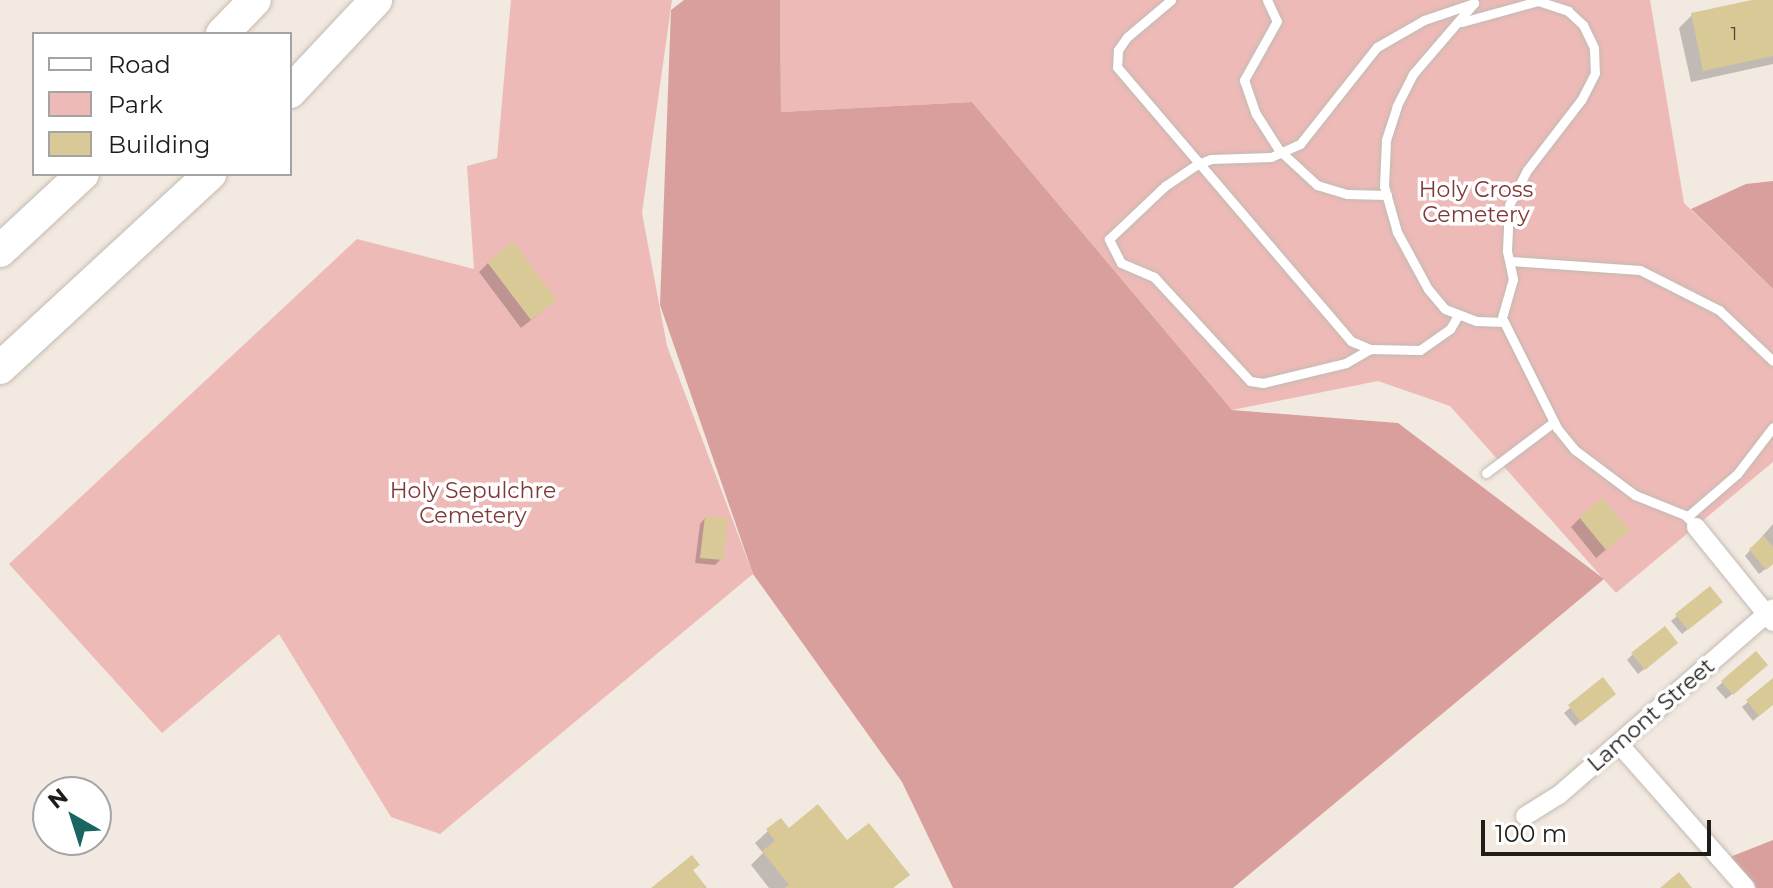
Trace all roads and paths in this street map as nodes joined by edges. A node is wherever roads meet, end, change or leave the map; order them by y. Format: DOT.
graph roads {
  1 [pos="255,0"];
  2 [pos="376,0"];
  3 [pos="1171,0"];
  4 [pos="1267,0"];
  5 [pos="1475,1"];
  6 [pos="1462,22"];
  7 [pos="224,32"];
  8 [pos="292,90"];
  9 [pos="1283,154"];
  10 [pos="1196,165"];
  11 [pos="81,176"];
  12 [pos="208,176"];
  13 [pos="1387,195"];
  14 [pos="0,251"];
  15 [pos="1511,261"];
  16 [pos="1458,315"];
  17 [pos="1501,321"];
  18 [pos="1370,349"];
  19 [pos="1773,361"];
  20 [pos="0,368"];
  21 [pos="1554,422"];
  22 [pos="1773,427"];
  23 [pos="1486,473"];
  24 [pos="1692,522"];
  25 [pos="1771,615"];
  26 [pos="1619,744"];
  27 [pos="1525,816"];
  28 [pos="1746,888"];
  1 -- 7 [label="highway"];
  2 -- 8 [label="highway"];
  3 -- 10 [label="lane"];
  4 -- 9 [label="lane"];
  5 -- 6 [label="lane"];
  5 -- 9 [label="lane"];
  6 -- 13 [label="lane"];
  6 -- 15 [label="lane"];
  9 -- 10 [label="lane"];
  9 -- 13 [label="lane"];
  10 -- 18 [label="lane"];
  10 -- 18 [label="lane"];
  11 -- 14 [label="highway"];
  12 -- 20 [label="highway"];
  13 -- 16 [label="lane"];
  15 -- 17 [label="lane"];
  15 -- 19 [label="lane"];
  16 -- 17 [label="lane"];
  16 -- 18 [label="lane"];
  17 -- 21 [label="lane"];
  21 -- 23 [label="lane"];
  21 -- 24 [label="lane"];
  22 -- 24 [label="lane"];
  24 -- 25 [label="street"];
  25 -- 26 [label="street, Lamont Street"];
  26 -- 27 [label="street, Lamont Street"];
  26 -- 28 [label="street"];
}
